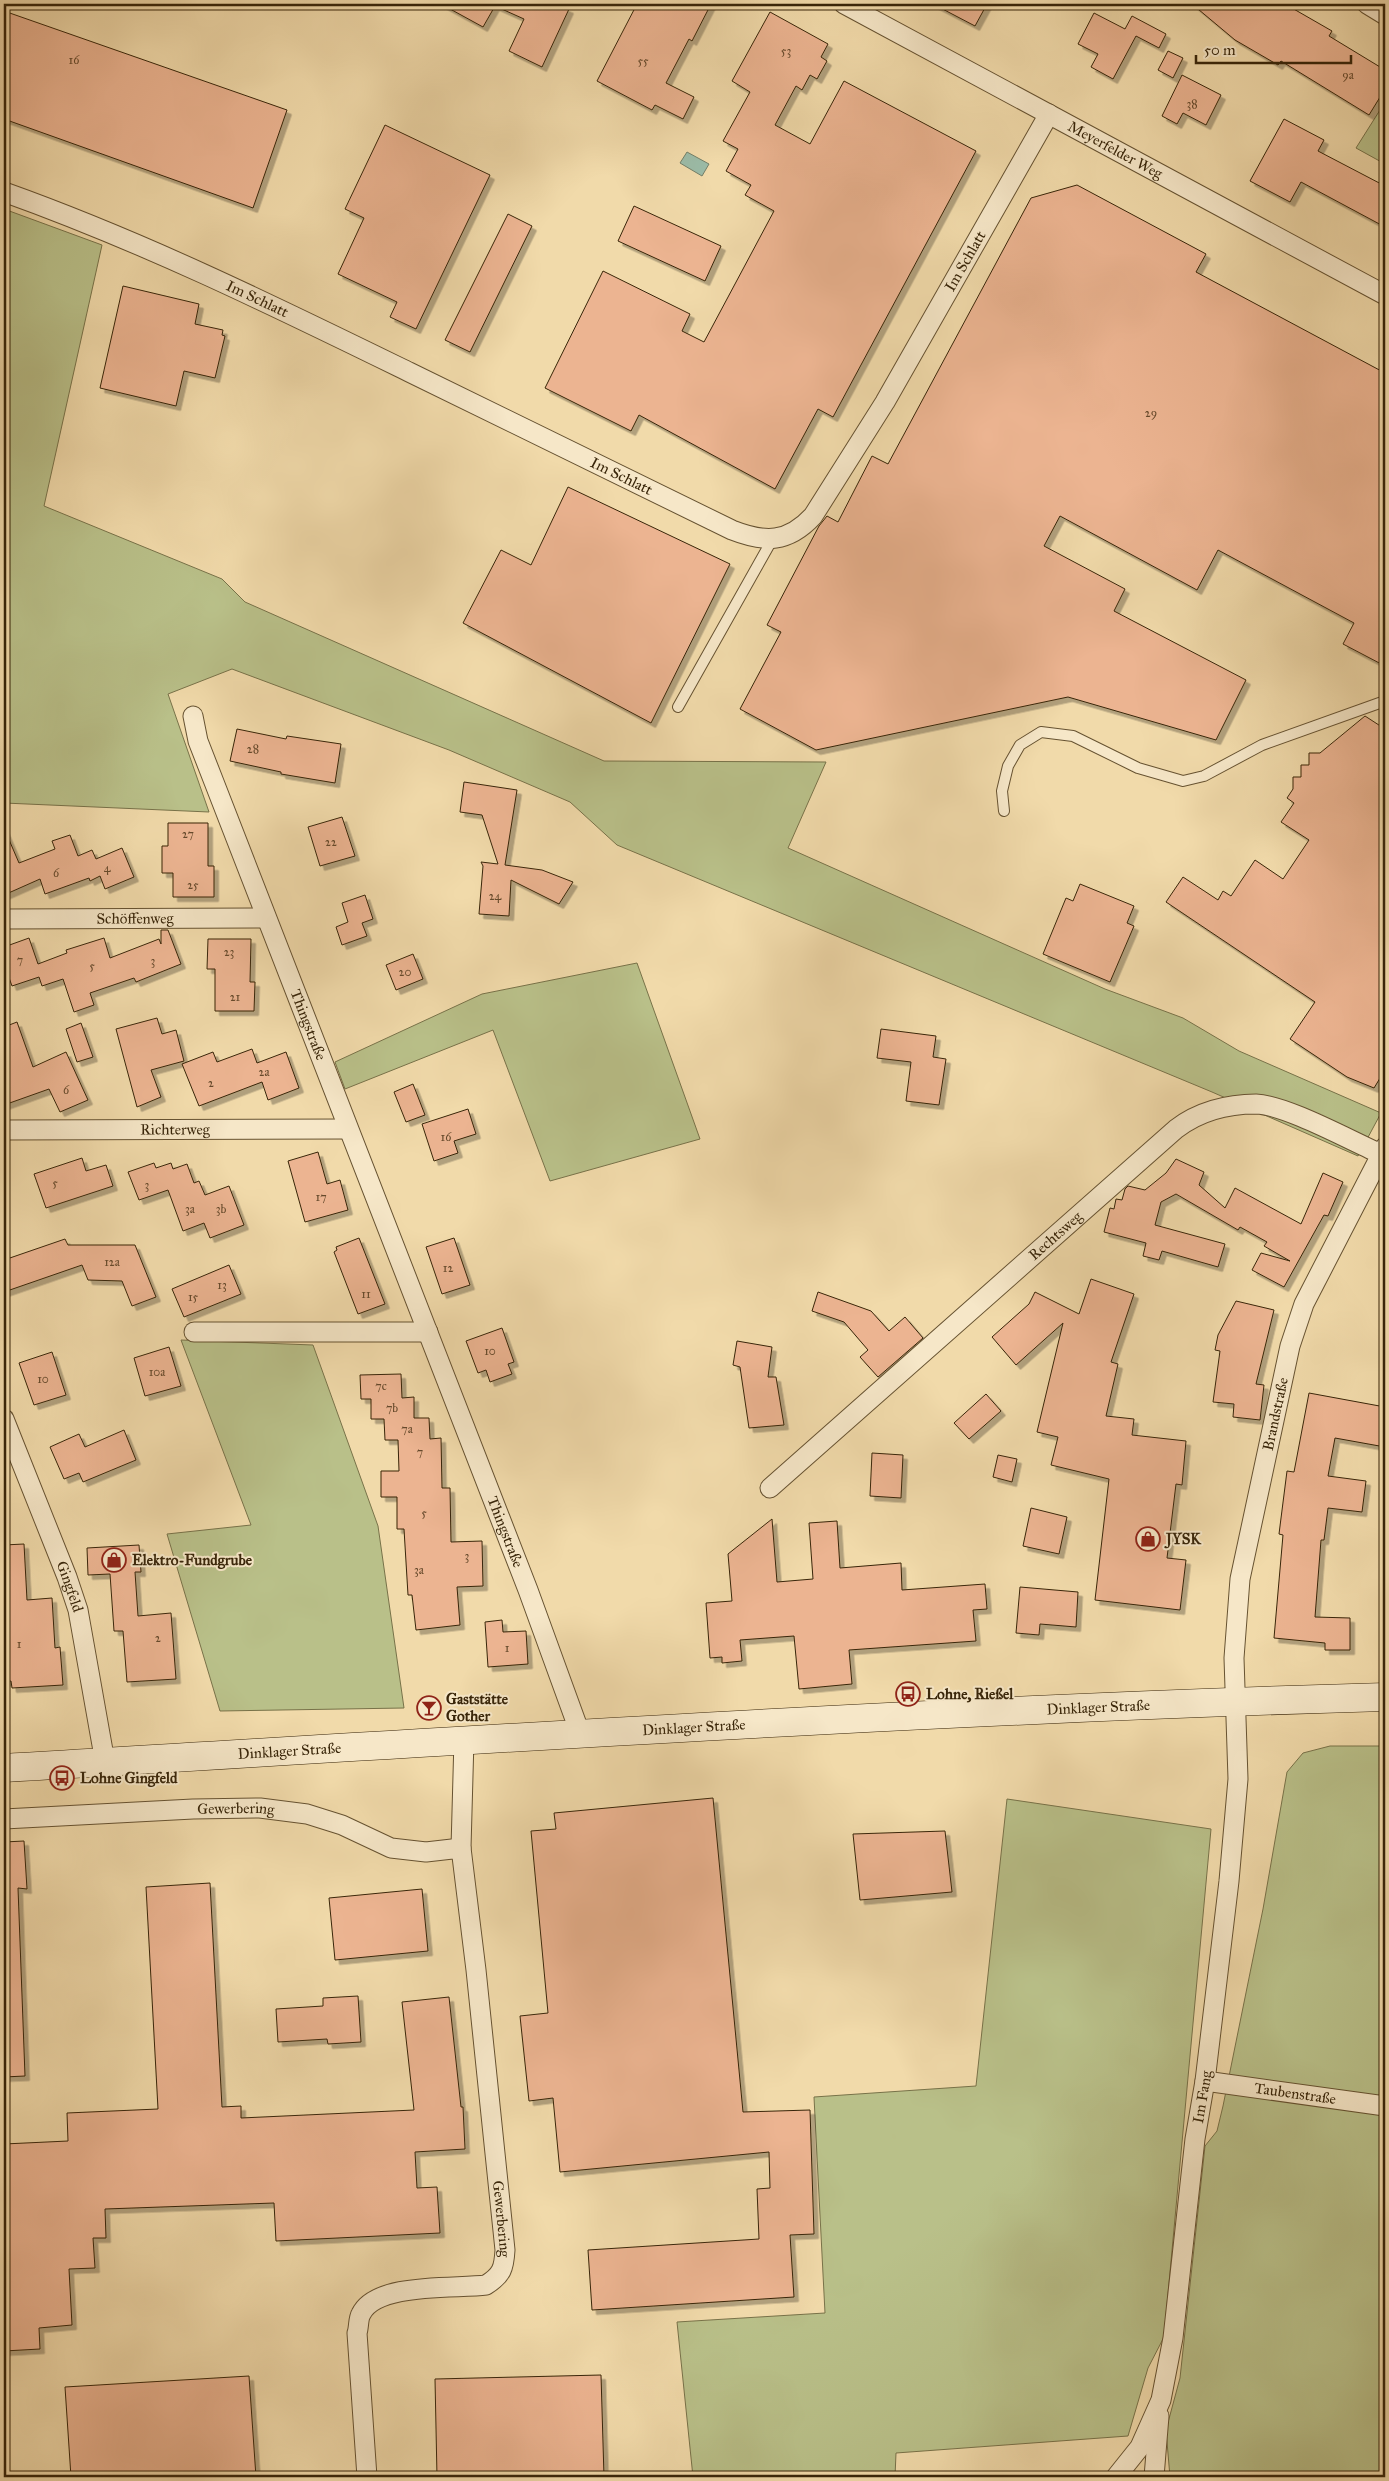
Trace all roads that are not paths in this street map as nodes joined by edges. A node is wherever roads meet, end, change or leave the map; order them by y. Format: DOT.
graph roads {
  1 [pos="844,4"];
  2 [pos="1367,4"];
  3 [pos="1385,16"];
  4 [pos="1049,114"];
  5 [pos="4,192"];
  6 [pos="1385,294"];
  7 [pos="772,540"];
  8 [pos="1385,701"];
  9 [pos="678,707"];
  10 [pos="194,716"];
  11 [pos="1004,811"];
  12 [pos="266,918"];
  13 [pos="4,919"];
  14 [pos="348,1128"];
  15 [pos="4,1130"];
  16 [pos="1383,1151"];
  17 [pos="194,1332"];
  18 [pos="428,1332"];
  19 [pos="4,1419"];
  20 [pos="10,1453"];
  21 [pos="770,1488"];
  22 [pos="1385,1697"];
  23 [pos="1235,1701"];
  24 [pos="580,1733"];
  25 [pos="464,1739"];
  26 [pos="105,1762"];
  27 [pos="4,1768"];
  28 [pos="4,1819"];
  29 [pos="461,1848"];
  30 [pos="1205,2081"];
  31 [pos="1385,2106"];
  32 [pos="1160,2400"];
  33 [pos="367,2477"];
  34 [pos="1116,2477"];
  35 [pos="1154,2477"];
  1 -- 4 [label="street, Meyerfelder Weg"];
  2 -- 3 [label="street"];
  4 -- 6 [label="street, Meyerfelder Weg"];
  4 -- 7 [label="street, Im Schlatt"];
  5 -- 7 [label="street, Im Schlatt"];
  7 -- 9 [label="lane"];
  8 -- 11 [label="lane"];
  10 -- 12 [label="street, Thingstraße"];
  12 -- 13 [label="street, Schöffenweg"];
  12 -- 14 [label="street, Thingstraße"];
  14 -- 15 [label="street, Richterweg"];
  14 -- 18 [label="street, Thingstraße"];
  16 -- 21 [label="street, Rechtsweg"];
  16 -- 23 [label="street, Brandstraße"];
  17 -- 18 [label="street"];
  18 -- 24 [label="street, Thingstraße"];
  19 -- 20 [label="street, Gingfeld"];
  20 -- 26 [label="street, Gingfeld"];
  22 -- 23 [label="main road, Dinklager Straße"];
  23 -- 24 [label="main road, Dinklager Straße"];
  23 -- 30 [label="street, Im Fang"];
  24 -- 25 [label="main road, Dinklager Straße"];
  25 -- 26 [label="main road, Dinklager Straße"];
  25 -- 29 [label="street, Gewerbering"];
  26 -- 27 [label="main road, Dinklager Straße"];
  28 -- 29 [label="street, Gewerbering"];
  29 -- 33 [label="street, Gewerbering"];
  30 -- 31 [label="street, Taubenstraße"];
  30 -- 32 [label="street, Im Fang"];
  32 -- 34 [label="street, Im Fang"];
  32 -- 35 [label="street"];
}
